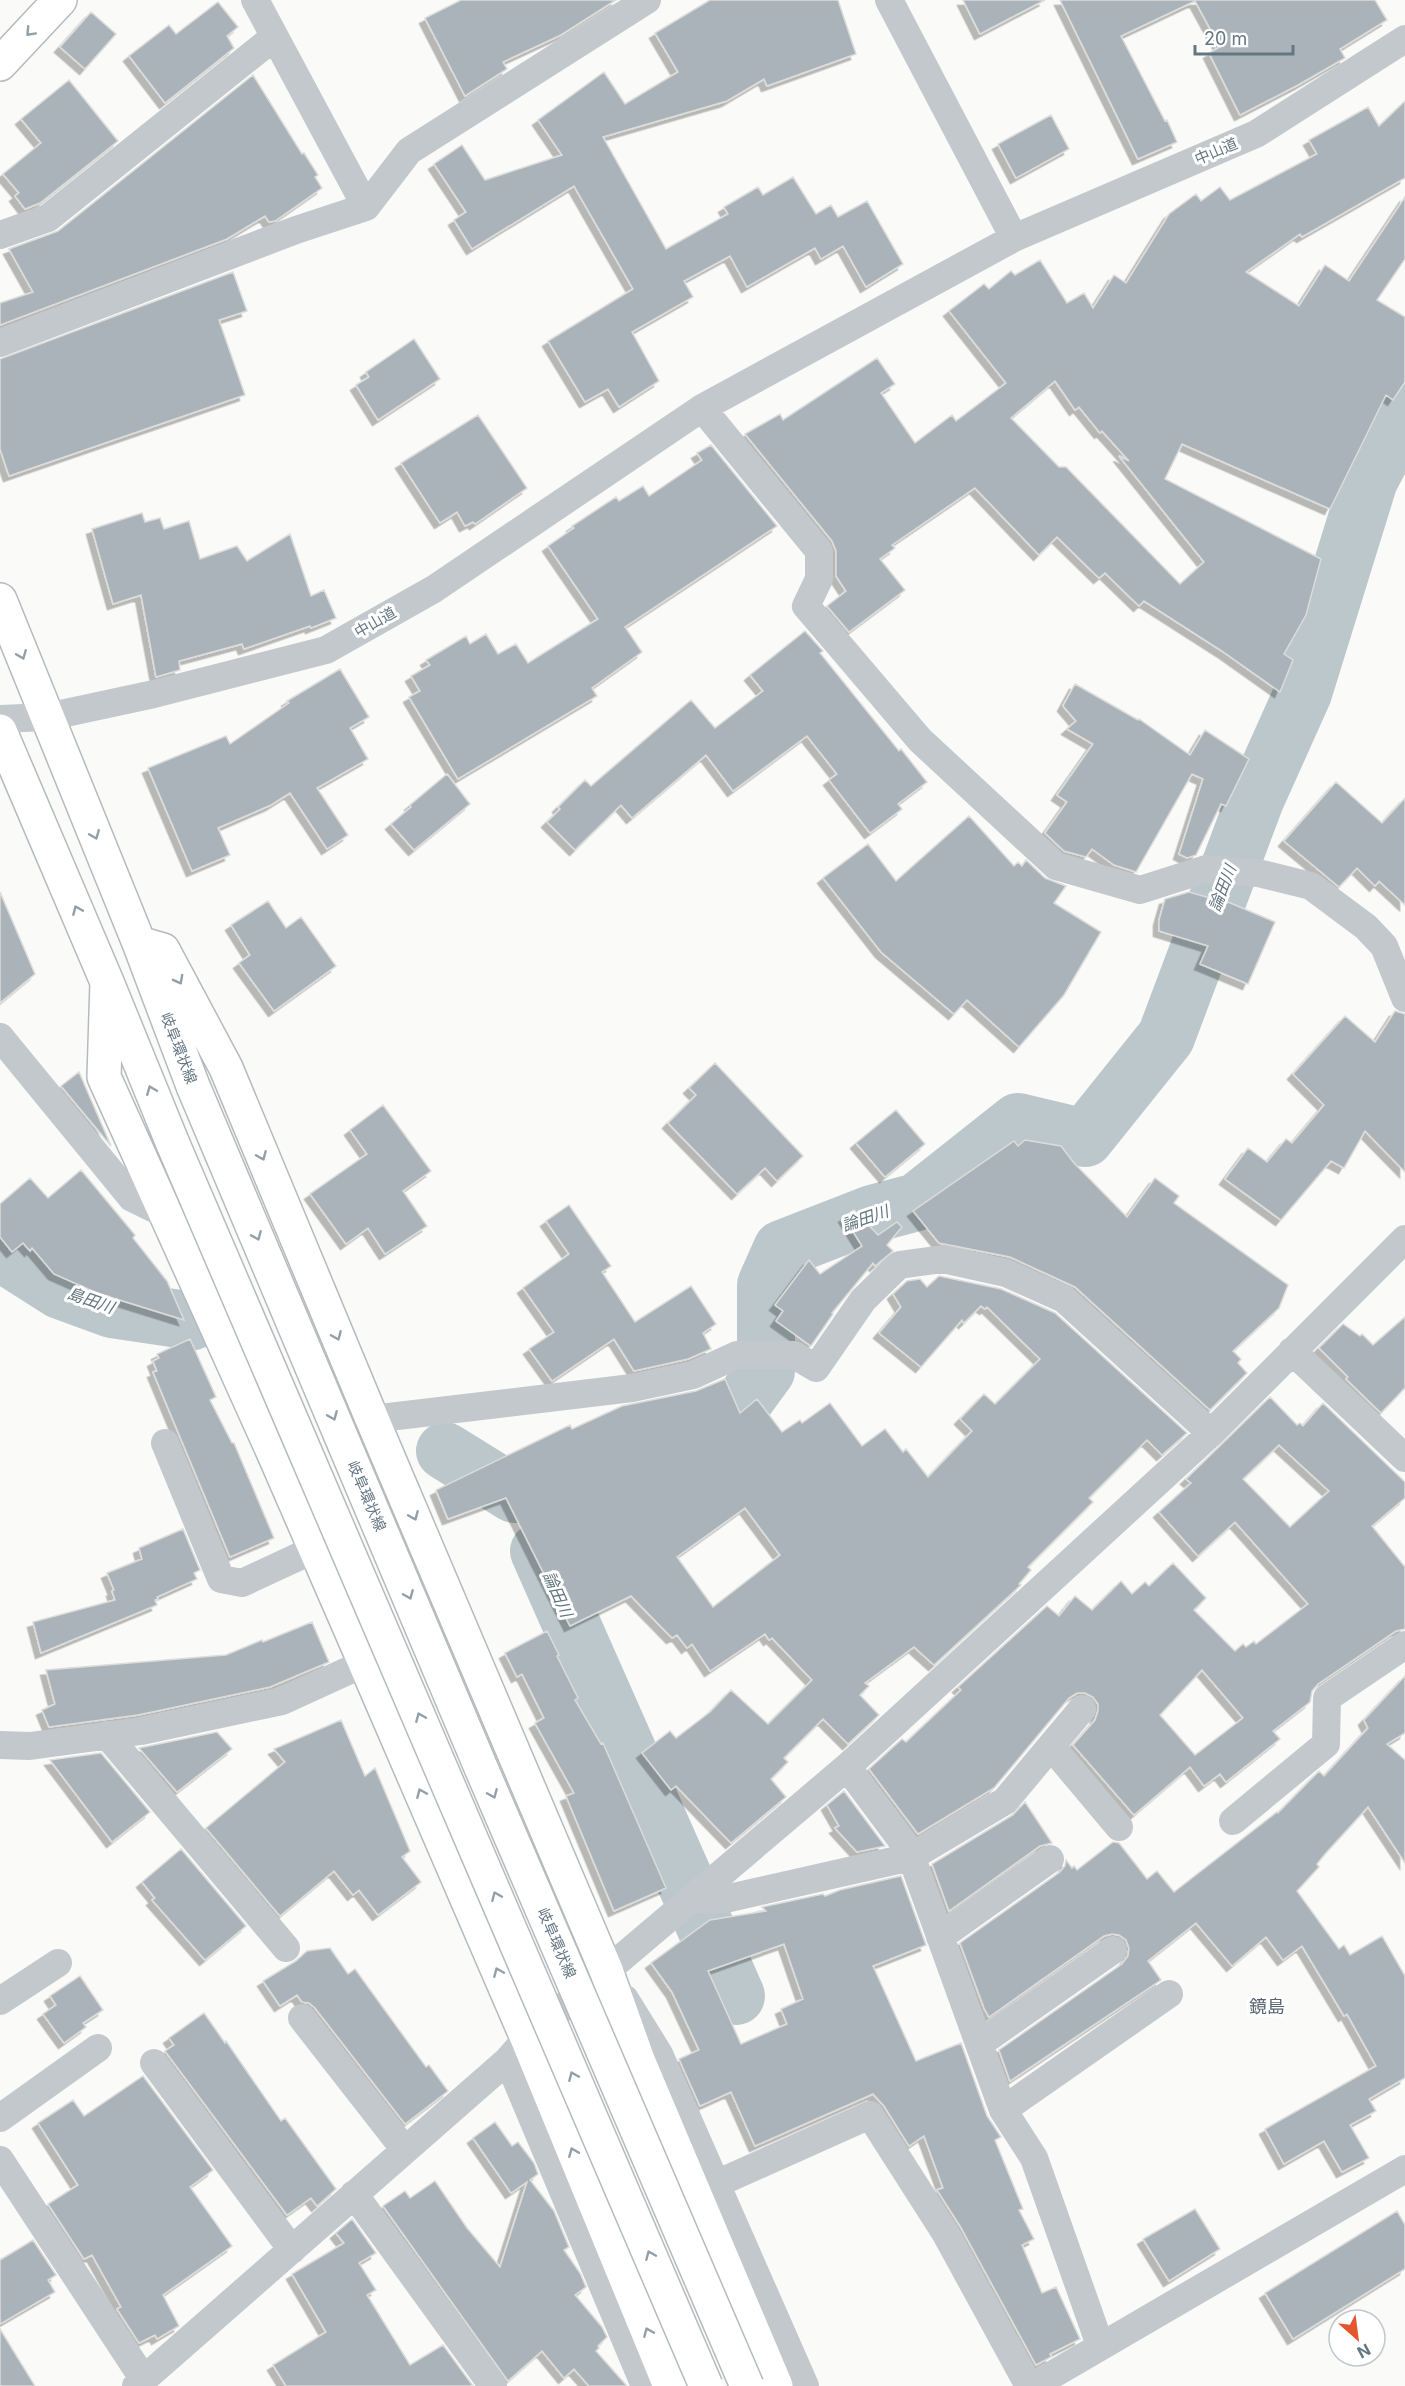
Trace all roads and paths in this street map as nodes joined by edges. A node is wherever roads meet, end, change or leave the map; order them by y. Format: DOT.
graph roads {
  1 [pos="60,0"];
  2 [pos="255,0"];
  3 [pos="647,0"];
  4 [pos="890,0"];
  5 [pos="273,38"];
  6 [pos="1405,39"];
  7 [pos="0,64"];
  8 [pos="366,207"];
  9 [pos="0,235"];
  10 [pos="1014,238"];
  11 [pos="0,343"];
  12 [pos="702,408"];
  13 [pos="0,600"];
  14 [pos="47,717"];
  15 [pos="0,719"];
  16 [pos="0,731"];
  17 [pos="139,943"];
  18 [pos="107,982"];
  19 [pos="1405,998"];
  20 [pos="0,1037"];
  21 [pos="167,1215"];
  22 [pos="1405,1239"];
  23 [pos="1292,1351"];
  24 [pos="372,1419"];
  25 [pos="1211,1433"];
  26 [pos="165,1443"];
  27 [pos="1405,1458"];
  28 [pos="315,1549"];
  29 [pos="1405,1645"];
  30 [pos="365,1663"];
  31 [pos="1082,1709"];
  32 [pos="107,1736"];
  33 [pos="0,1745"];
  34 [pos="1051,1746"];
  35 [pos="847,1767"];
  36 [pos="1233,1821"];
  37 [pos="1119,1827"];
  38 [pos="911,1857"];
  39 [pos="1050,1860"];
  40 [pos="700,1891"];
  41 [pos="940,1937"];
  42 [pos="286,1948"];
  43 [pos="1113,1950"];
  44 [pos="58,1964"];
  45 [pos="606,1970"];
  46 [pos="1169,1994"];
  47 [pos="0,2001"];
  48 [pos="302,2018"];
  49 [pos="979,2044"];
  50 [pos="98,2048"];
  51 [pos="517,2049"];
  52 [pos="154,2062"];
  53 [pos="1003,2110"];
  54 [pos="0,2118"];
  55 [pos="405,2150"];
  56 [pos="0,2160"];
  57 [pos="1405,2169"];
  58 [pos="716,2184"];
  59 [pos="354,2194"];
  60 [pos="292,2250"];
  61 [pos="1100,2345"];
  62 [pos="140,2383"];
  63 [pos="493,2386"];
  64 [pos="645,2386"];
  65 [pos="670,2386"];
  66 [pos="705,2386"];
  67 [pos="747,2386"];
  68 [pos="776,2386"];
  69 [pos="805,2386"];
  70 [pos="1031,2386"];
  1 -- 7 [label="main road, one-way"];
  2 -- 5 [label="street"];
  3 -- 8 [label="street"];
  4 -- 10 [label="street"];
  5 -- 8 [label="street"];
  5 -- 9 [label="street"];
  6 -- 10 [label="street, 中山道"];
  8 -- 11 [label="street"];
  10 -- 12 [label="street, 中山道"];
  12 -- 14 [label="street, 中山道"];
  12 -- 19 [label="street"];
  13 -- 14 [label="main road, 岐阜環状線, one-way"];
  14 -- 15 [label="street, 中山道"];
  14 -- 17 [label="main road, 岐阜環状線, one-way"];
  18 -- 16 [label="main road, one-way"];
  17 -- 24 [label="main road, one-way"];
  17 -- 67 [label="main road, 岐阜環状線, one-way, bridge"];
  18 -- 21 [label="main road"];
  66 -- 18 [label="main road, one-way, bridge"];
  20 -- 21 [label="street"];
  21 -- 28 [label="main road"];
  22 -- 23 [label="street"];
  23 -- 25 [label="street"];
  23 -- 27 [label="street"];
  24 -- 25 [label="street"];
  24 -- 45 [label="main road, one-way"];
  25 -- 35 [label="street"];
  26 -- 28 [label="street"];
  28 -- 30 [label="main road"];
  29 -- 36 [label="street"];
  30 -- 32 [label="street"];
  51 -- 30 [label="main road, one-way"];
  31 -- 34 [label="street"];
  32 -- 33 [label="street"];
  32 -- 42 [label="street"];
  34 -- 37 [label="street"];
  34 -- 38 [label="street"];
  35 -- 38 [label="street"];
  35 -- 40 [label="street"];
  38 -- 40 [label="street"];
  38 -- 41 [label="street"];
  39 -- 41 [label="street"];
  40 -- 45 [label="street"];
  41 -- 49 [label="street"];
  43 -- 49 [label="street"];
  44 -- 47 [label="street"];
  45 -- 51 [label="street"];
  45 -- 58 [label="street"];
  45 -- 68 [label="main road"];
  46 -- 53 [label="street"];
  48 -- 55 [label="street"];
  49 -- 53 [label="street"];
  50 -- 54 [label="street"];
  51 -- 55 [label="street"];
  51 -- 64 [label="street"];
  65 -- 51 [label="main road, one-way"];
  52 -- 60 [label="street"];
  53 -- 61 [label="street"];
  55 -- 59 [label="street"];
  56 -- 62 [label="street"];
  57 -- 61 [label="street"];
  58 -- 69 [label="street"];
  58 -- 70 [label="street"];
  59 -- 60 [label="street"];
  59 -- 63 [label="street"];
  60 -- 62 [label="street"];
  61 -- 70 [label="street"];
}
